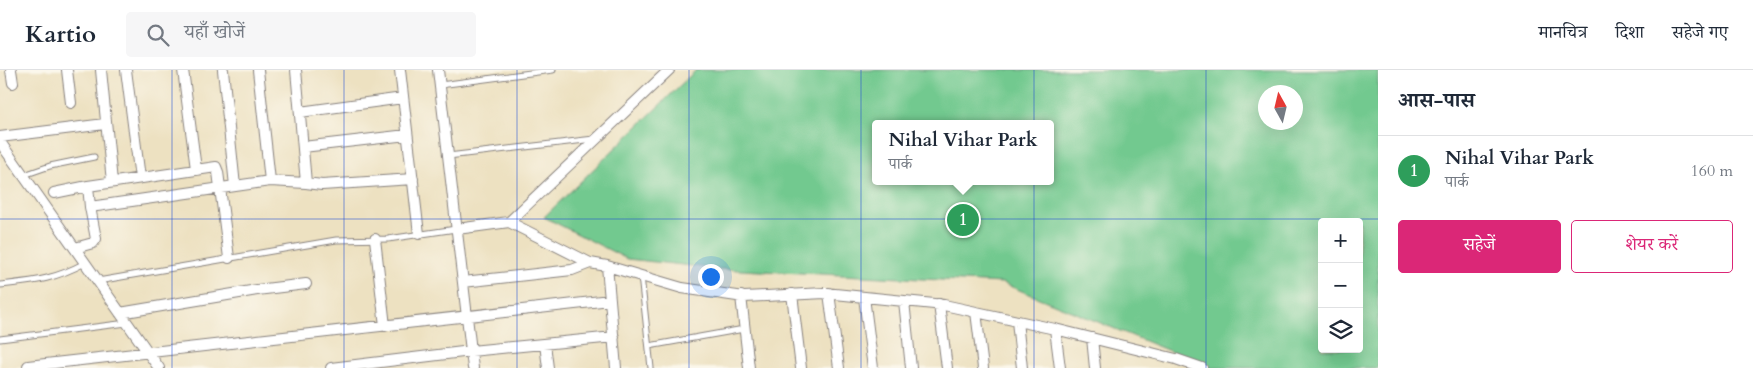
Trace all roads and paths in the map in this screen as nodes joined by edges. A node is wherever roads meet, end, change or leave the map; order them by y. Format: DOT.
graph roads {
  1 [pos="11,70"];
  2 [pos="67,70"];
  3 [pos="101,70"];
  4 [pos="126,70"];
  5 [pos="183,70"];
  6 [pos="223,70"];
  7 [pos="258,70"];
  8 [pos="296,70"];
  9 [pos="400,70"];
  10 [pos="438,70"];
  11 [pos="553,70"];
  12 [pos="669,70"];
  13 [pos="13,83"];
  14 [pos="440,85"];
  15 [pos="403,98"];
  16 [pos="71,103"];
  17 [pos="300,112"];
  18 [pos="106,124"];
  19 [pos="407,135"];
  20 [pos="0,137"];
  21 [pos="598,138"];
  22 [pos="0,142"];
  23 [pos="303,147"];
  24 [pos="448,156"];
  25 [pos="94,158"];
  26 [pos="196,169"];
  27 [pos="24,175"];
  28 [pos="140,178"];
  29 [pos="413,179"];
  30 [pos="270,181"];
  31 [pos="112,182"];
  32 [pos="306,183"];
  33 [pos="88,186"];
  34 [pos="234,186"];
  35 [pos="220,188"];
  36 [pos="54,193"];
  37 [pos="90,207"];
  38 [pos="509,222"];
  39 [pos="457,229"];
  40 [pos="419,234"];
  41 [pos="375,239"];
  42 [pos="75,248"];
  43 [pos="229,258"];
  44 [pos="85,262"];
  45 [pos="590,263"];
  46 [pos="607,266"];
  47 [pos="641,276"];
  48 [pos="98,281"];
  49 [pos="463,282"];
  50 [pos="306,284"];
  51 [pos="0,285"];
  52 [pos="829,293"];
  53 [pos="792,294"];
  54 [pos="741,296"];
  55 [pos="864,296"];
  56 [pos="610,300"];
  57 [pos="904,301"];
  58 [pos="939,304"];
  59 [pos="976,312"];
  60 [pos="120,313"];
  61 [pos="467,317"];
  62 [pos="1017,321"];
  63 [pos="127,323"];
  64 [pos="385,326"];
  65 [pos="744,328"];
  66 [pos="1055,329"];
  67 [pos="614,337"];
  68 [pos="1092,338"];
  69 [pos="0,339"];
  70 [pos="545,344"];
  71 [pos="649,346"];
  72 [pos="147,351"];
  73 [pos="471,351"];
  74 [pos="1165,357"];
  75 [pos="28,366"];
  76 [pos="159,368"];
  77 [pos="331,368"];
  78 [pos="473,368"];
  79 [pos="548,368"];
  80 [pos="616,368"];
  81 [pos="651,368"];
  82 [pos="749,368"];
  83 [pos="801,368"];
  84 [pos="839,368"];
  85 [pos="873,368"];
  86 [pos="912,368"];
  87 [pos="947,368"];
  88 [pos="983,368"];
  89 [pos="1022,368"];
  90 [pos="1060,368"];
  91 [pos="1095,368"];
  92 [pos="1167,368"];
  93 [pos="1202,368"];
  1 -- 13 [label="street"];
  2 -- 16 [label="street"];
  3 -- 18 [label="street"];
  4 -- 28 [label="street"];
  5 -- 26 [label="street"];
  6 -- 34 [label="street"];
  7 -- 30 [label="street"];
  8 -- 17 [label="street"];
  9 -- 15 [label="street"];
  10 -- 14 [label="street"];
  11 -- 14 [label="lane"];
  12 -- 21 [label="street"];
  14 -- 24 [label="street"];
  15 -- 17 [label="street"];
  15 -- 19 [label="street"];
  17 -- 23 [label="street"];
  18 -- 20 [label="street"];
  18 -- 31 [label="street"];
  19 -- 23 [label="street"];
  19 -- 29 [label="street"];
  21 -- 24 [label="lane"];
  21 -- 38 [label="street"];
  22 -- 27 [label="street"];
  23 -- 32 [label="street"];
  24 -- 39 [label="street"];
  25 -- 27 [label="lane"];
  26 -- 28 [label="street"];
  26 -- 35 [label="street"];
  27 -- 42 [label="street"];
  28 -- 31 [label="street"];
  29 -- 32 [label="street"];
  29 -- 40 [label="street"];
  30 -- 32 [label="street"];
  30 -- 34 [label="street"];
  31 -- 33 [label="street"];
  33 -- 36 [label="street"];
  33 -- 37 [label="street"];
  34 -- 35 [label="street"];
  35 -- 37 [label="street"];
  35 -- 43 [label="street"];
  37 -- 42 [label="street"];
  38 -- 39 [label="street"];
  38 -- 45 [label="street"];
  39 -- 40 [label="lane"];
  39 -- 49 [label="street"];
  40 -- 41 [label="lane"];
  41 -- 43 [label="lane"];
  41 -- 64 [label="street"];
  42 -- 44 [label="street"];
  43 -- 48 [label="lane"];
  44 -- 48 [label="street"];
  44 -- 51 [label="lane"];
  45 -- 46 [label="street"];
  45 -- 49 [label="street"];
  46 -- 47 [label="street"];
  46 -- 56 [label="street"];
  47 -- 54 [label="street"];
  47 -- 71 [label="lane"];
  48 -- 60 [label="street"];
  49 -- 61 [label="street"];
  50 -- 60 [label="street"];
  52 -- 53 [label="street"];
  52 -- 55 [label="street"];
  52 -- 84 [label="street"];
  53 -- 54 [label="street"];
  53 -- 83 [label="street"];
  54 -- 65 [label="street"];
  55 -- 57 [label="street"];
  55 -- 85 [label="street"];
  56 -- 61 [label="street"];
  56 -- 67 [label="street"];
  57 -- 58 [label="street"];
  57 -- 86 [label="street"];
  58 -- 59 [label="street"];
  58 -- 87 [label="street"];
  59 -- 62 [label="street"];
  59 -- 88 [label="street"];
  60 -- 63 [label="street"];
  61 -- 64 [label="street"];
  61 -- 73 [label="street"];
  62 -- 66 [label="street"];
  62 -- 89 [label="street"];
  63 -- 69 [label="lane"];
  63 -- 72 [label="street"];
  64 -- 72 [label="street"];
  65 -- 71 [label="lane"];
  65 -- 82 [label="street"];
  66 -- 68 [label="street"];
  66 -- 90 [label="street"];
  67 -- 70 [label="street"];
  67 -- 80 [label="street"];
  68 -- 74 [label="street"];
  68 -- 91 [label="street"];
  70 -- 73 [label="street"];
  70 -- 79 [label="street"];
  71 -- 81 [label="lane"];
  72 -- 75 [label="street"];
  72 -- 76 [label="street"];
  73 -- 77 [label="street"];
  73 -- 78 [label="street"];
  74 -- 92 [label="street"];
  74 -- 93 [label="street"];
}
